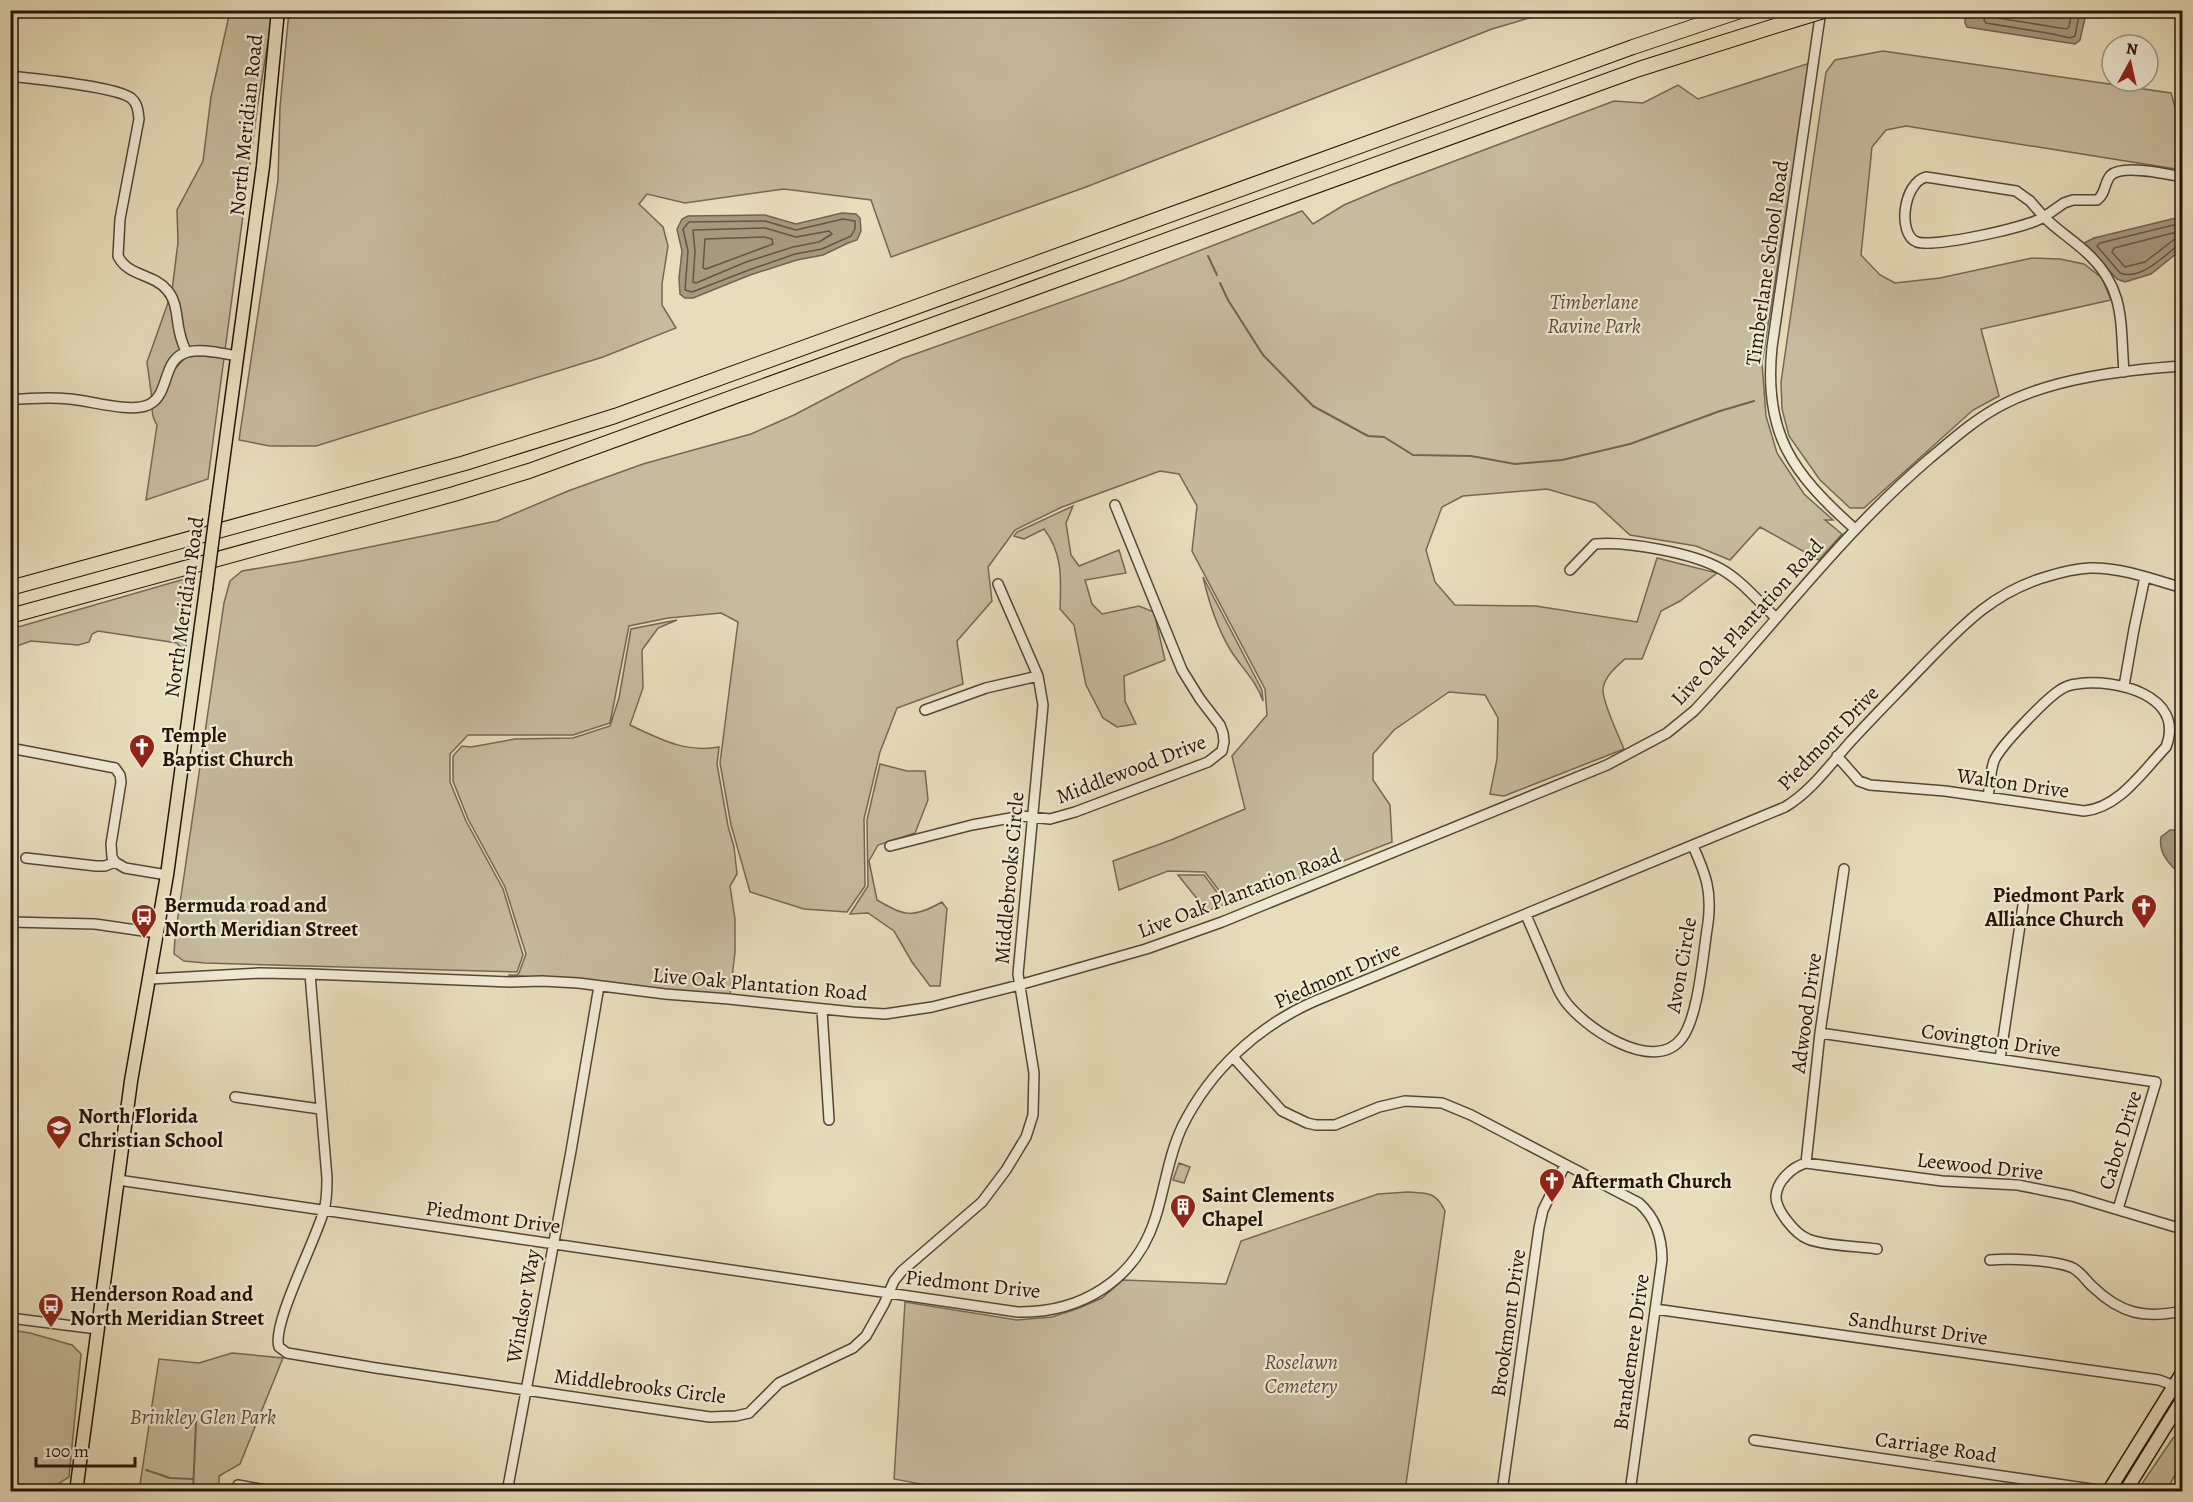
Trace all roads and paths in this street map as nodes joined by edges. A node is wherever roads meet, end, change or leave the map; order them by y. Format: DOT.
graph roads {
  1 [pos="278,10"];
  2 [pos="1743,10"];
  3 [pos="1821,10"];
  4 [pos="1827,10"];
  5 [pos="10,76"];
  6 [pos="2182,177"];
  7 [pos="2044,217"];
  8 [pos="186,352"];
  9 [pos="238,356"];
  10 [pos="2182,366"];
  11 [pos="2124,372"];
  12 [pos="10,400"];
  13 [pos="1115,505"];
  14 [pos="1855,529"];
  15 [pos="1570,570"];
  16 [pos="2145,577"];
  17 [pos="998,584"];
  18 [pos="10,588"];
  19 [pos="2182,588"];
  20 [pos="10,616"];
  21 [pos="1776,618"];
  22 [pos="1038,676"];
  23 [pos="2124,686"];
  24 [pos="925,710"];
  25 [pos="10,748"];
  26 [pos="1837,756"];
  27 [pos="1988,797"];
  28 [pos="1033,817"];
  29 [pos="890,846"];
  30 [pos="1693,846"];
  31 [pos="26,858"];
  32 [pos="115,862"];
  33 [pos="1844,869"];
  34 [pos="167,875"];
  35 [pos="2023,905"];
  36 [pos="1526,915"];
  37 [pos="10,922"];
  38 [pos="157,933"];
  39 [pos="310,974"];
  40 [pos="150,979"];
  41 [pos="1019,985"];
  42 [pos="599,986"];
  43 [pos="822,1010"];
  44 [pos="1820,1033"];
  45 [pos="1233,1057"];
  46 [pos="2000,1059"];
  47 [pos="2156,1082"];
  48 [pos="235,1097"];
  49 [pos="320,1109"];
  50 [pos="829,1120"];
  51 [pos="1806,1163"];
  52 [pos="1565,1165"];
  53 [pos="118,1180"];
  54 [pos="2118,1209"];
  55 [pos="324,1210"];
  56 [pos="2182,1230"];
  57 [pos="552,1244"];
  58 [pos="1877,1249"];
  59 [pos="1990,1260"];
  60 [pos="888,1293"];
  61 [pos="1656,1309"];
  62 [pos="2182,1311"];
  63 [pos="10,1318"];
  64 [pos="97,1329"];
  65 [pos="2182,1374"];
  66 [pos="526,1389"];
  67 [pos="2181,1392"];
  68 [pos="1754,1440"];
  69 [pos="238,1485"];
  70 [pos="76,1491"];
  71 [pos="276,1491"];
  72 [pos="507,1491"];
  73 [pos="1502,1491"];
  74 [pos="1630,1491"];
  75 [pos="2110,1491"];
  76 [pos="2125,1491"];
  1 -- 9 [label="main road, North Meridian Road"];
  2 -- 18 [label="highway"];
  3 -- 14 [label="street, Timberlane School Road"];
  4 -- 20 [label="highway, bridge"];
  5 -- 8 [label="street"];
  6 -- 7 [label="street"];
  7 -- 7 [label="street"];
  7 -- 11 [label="street"];
  8 -- 9 [label="street"];
  8 -- 12 [label="street"];
  9 -- 34 [label="main road, North Meridian Road, bridge"];
  10 -- 11 [label="street, Live Oak Plantation Road"];
  11 -- 14 [label="street, Live Oak Plantation Road"];
  13 -- 28 [label="street, Middlewood Drive"];
  14 -- 21 [label="street, Live Oak Plantation Road"];
  15 -- 21 [label="street"];
  16 -- 19 [label="street, Piedmont Drive"];
  16 -- 23 [label="street"];
  16 -- 26 [label="street, Piedmont Drive"];
  17 -- 22 [label="street, Middlebrooks Circle"];
  21 -- 41 [label="street, Live Oak Plantation Road"];
  22 -- 24 [label="street"];
  22 -- 28 [label="street, Middlebrooks Circle"];
  23 -- 27 [label="street"];
  23 -- 27 [label="street, Walton Drive"];
  25 -- 32 [label="street"];
  26 -- 27 [label="street, Walton Drive"];
  26 -- 30 [label="street, Piedmont Drive"];
  28 -- 29 [label="street, Middlewood Drive"];
  28 -- 41 [label="street, Middlebrooks Circle"];
  30 -- 36 [label="street, Piedmont Drive"];
  30 -- 36 [label="street, Avon Circle"];
  31 -- 32 [label="street"];
  32 -- 34 [label="street"];
  33 -- 44 [label="street, Adwood Drive"];
  34 -- 38 [label="main road, North Meridian Road"];
  35 -- 46 [label="street"];
  36 -- 45 [label="street, Piedmont Drive"];
  37 -- 38 [label="street"];
  38 -- 40 [label="main road, North Meridian Road"];
  39 -- 40 [label="street, Live Oak Plantation Road"];
  39 -- 42 [label="street, Live Oak Plantation Road"];
  39 -- 49 [label="street, Middlebrooks Circle"];
  40 -- 53 [label="main road, North Meridian Road"];
  41 -- 43 [label="street, Live Oak Plantation Road"];
  41 -- 60 [label="street, Middlebrooks Circle"];
  42 -- 43 [label="street, Live Oak Plantation Road"];
  42 -- 57 [label="street, Windsor Way"];
  43 -- 50 [label="street"];
  44 -- 46 [label="street, Covington Drive"];
  44 -- 51 [label="street, Adwood Drive"];
  45 -- 52 [label="street"];
  45 -- 60 [label="street, Piedmont Drive"];
  46 -- 47 [label="street, Covington Drive"];
  47 -- 54 [label="street, Cabot Drive"];
  48 -- 49 [label="street"];
  49 -- 55 [label="street, Middlebrooks Circle"];
  51 -- 54 [label="street, Leewood Drive"];
  51 -- 58 [label="street"];
  52 -- 61 [label="street, Brandemere Drive"];
  52 -- 73 [label="street, Brookmont Drive"];
  53 -- 55 [label="street, Piedmont Drive"];
  53 -- 64 [label="main road, North Meridian Road"];
  54 -- 56 [label="street, Leewood Drive"];
  55 -- 57 [label="street, Piedmont Drive"];
  55 -- 66 [label="street, Middlebrooks Circle"];
  57 -- 60 [label="street, Piedmont Drive"];
  57 -- 66 [label="street, Windsor Way"];
  59 -- 62 [label="street"];
  60 -- 66 [label="street, Middlebrooks Circle"];
  61 -- 67 [label="street, Sandhurst Drive"];
  61 -- 74 [label="street, Brandemere Drive"];
  63 -- 64 [label="street"];
  64 -- 70 [label="main road, North Meridian Road"];
  65 -- 67 [label="main road"];
  66 -- 72 [label="street, Windsor Way"];
  67 -- 75 [label="main road"];
  67 -- 76 [label="main road"];
  68 -- 75 [label="street, Carriage Road"];
  69 -- 71 [label="street"];
}
